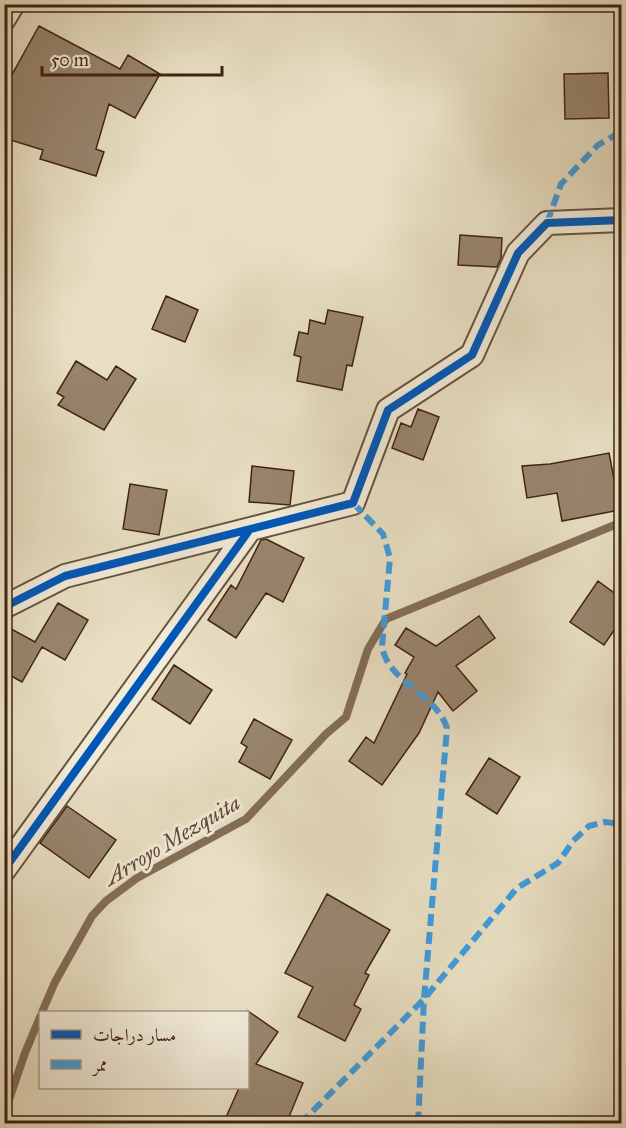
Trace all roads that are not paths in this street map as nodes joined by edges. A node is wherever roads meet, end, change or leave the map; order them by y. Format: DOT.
graph roads {
  1 [pos="13,4"];
  2 [pos="4,20"];
  3 [pos="621,220"];
  4 [pos="248,532"];
  5 [pos="4,607"];
  6 [pos="4,870"];
  1 -- 2 [label="street"];
  3 -- 4 [label="street"];
  4 -- 5 [label="street"];
  4 -- 6 [label="street"];
}
